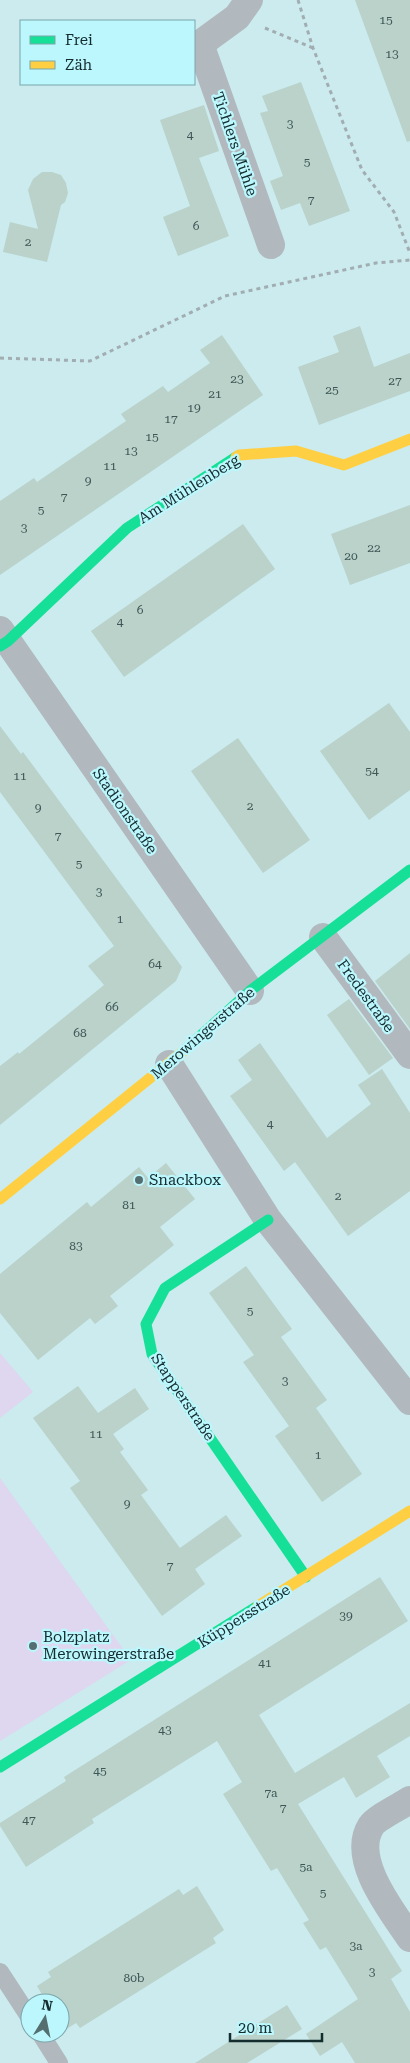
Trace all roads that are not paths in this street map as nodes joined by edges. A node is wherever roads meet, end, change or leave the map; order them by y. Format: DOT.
graph roads {
  1 [pos="243,8"];
  2 [pos="197,44"];
  3 [pos="271,245"];
  4 [pos="410,439"];
  5 [pos="3,639"];
  6 [pos="410,870"];
  7 [pos="323,937"];
  8 [pos="250,991"];
  9 [pos="410,1056"];
  10 [pos="169,1064"];
  11 [pos="0,1199"];
  12 [pos="268,1220"];
  13 [pos="410,1401"];
  14 [pos="410,1511"];
  15 [pos="306,1577"];
  16 [pos="0,1767"];
  17 [pos="410,1800"];
  18 [pos="410,1938"];
  19 [pos="0,1972"];
  20 [pos="20,2003"];
  21 [pos="46,2043"];
  22 [pos="59,2063"];
  1 -- 2 [label="street, Tichlers Mühle"];
  2 -- 3 [label="street, Tichlers Mühle"];
  4 -- 5 [label="street, Am Mühlenberg"];
  5 -- 8 [label="street, Stadionstraße"];
  6 -- 7 [label="street, Merowingerstraße"];
  7 -- 8 [label="street, Merowingerstraße"];
  7 -- 9 [label="street, Fredestraße"];
  8 -- 10 [label="street, Merowingerstraße"];
  10 -- 11 [label="street, Merowingerstraße"];
  10 -- 12 [label="street"];
  12 -- 13 [label="street"];
  12 -- 15 [label="street, Stapperstraße"];
  14 -- 15 [label="street, Küppersstraße"];
  15 -- 16 [label="street, Küppersstraße"];
  17 -- 18 [label="street"];
  19 -- 20 [label="lane"];
  21 -- 22 [label="lane"];
}
